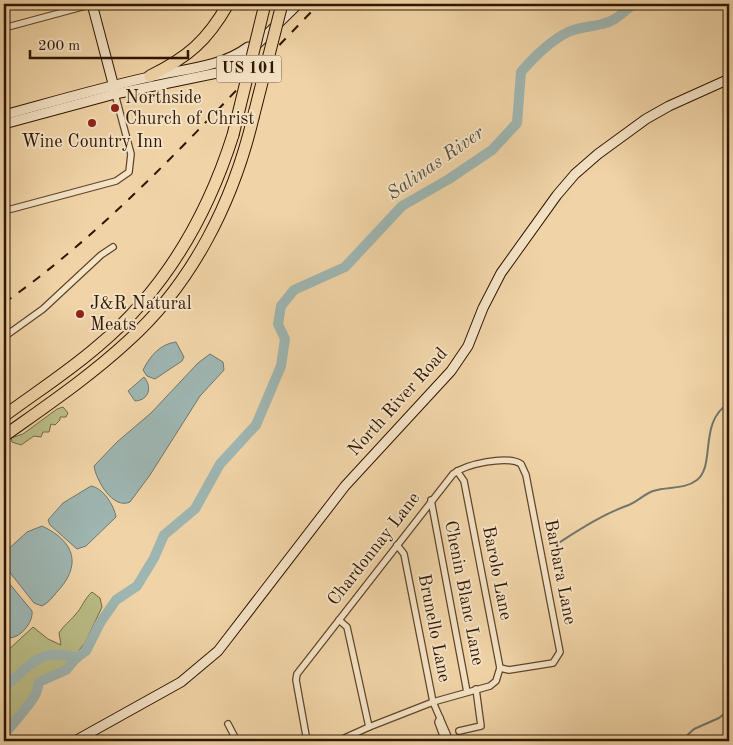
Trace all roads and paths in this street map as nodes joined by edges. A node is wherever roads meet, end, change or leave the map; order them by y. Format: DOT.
graph roads {
  1 [pos="92,4"];
  2 [pos="228,4"];
  3 [pos="265,4"];
  4 [pos="282,4"];
  5 [pos="290,4"];
  6 [pos="298,4"];
  7 [pos="4,28"];
  8 [pos="150,76"];
  9 [pos="729,79"];
  10 [pos="114,90"];
  11 [pos="4,115"];
  12 [pos="4,124"];
  13 [pos="4,211"];
  14 [pos="113,248"];
  15 [pos="4,337"];
  16 [pos="4,416"];
  17 [pos="4,436"];
  18 [pos="457,471"];
  19 [pos="431,500"];
  20 [pos="397,545"];
  21 [pos="339,620"];
  22 [pos="500,668"];
  23 [pos="476,689"];
  24 [pos="467,692"];
  25 [pos="433,702"];
  26 [pos="440,718"];
  27 [pos="228,724"];
  28 [pos="369,726"];
  29 [pos="459,731"];
  30 [pos="75,741"];
  31 [pos="237,741"];
  32 [pos="307,741"];
  33 [pos="338,741"];
  34 [pos="445,741"];
  35 [pos="450,741"];
  1 -- 7 [label="street"];
  1 -- 10 [label="main road"];
  2 -- 8 [label="highway"];
  3 -- 16 [label="highway, US 101, bridge"];
  4 -- 17 [label="highway, US 101, bridge"];
  5 -- 8 [label="main road"];
  6 -- 10 [label="main road"];
  8 -- 10 [label="main road"];
  9 -- 30 [label="main road, North River Road"];
  10 -- 11 [label="main road"];
  10 -- 12 [label="main road"];
  10 -- 13 [label="street"];
  14 -- 15 [label="street"];
  18 -- 19 [label="street, Chardonnay Lane"];
  18 -- 22 [label="street, Barolo Lane"];
  18 -- 22 [label="street, Barbara Lane"];
  19 -- 20 [label="street, Chardonnay Lane"];
  19 -- 24 [label="street, Chenin Blanc Lane"];
  20 -- 21 [label="street, Chardonnay Lane"];
  20 -- 25 [label="street, Brunello Lane"];
  21 -- 28 [label="street"];
  21 -- 32 [label="street, Chardonnay Lane"];
  22 -- 23 [label="street, Barolo Lane"];
  23 -- 24 [label="street"];
  23 -- 29 [label="street"];
  24 -- 25 [label="street"];
  25 -- 26 [label="street, Brunello Lane"];
  25 -- 28 [label="street"];
  26 -- 34 [label="street, Brunello Lane"];
  26 -- 35 [label="street, Brunello Lane"];
  27 -- 31 [label="street"];
  28 -- 33 [label="street"];
}
